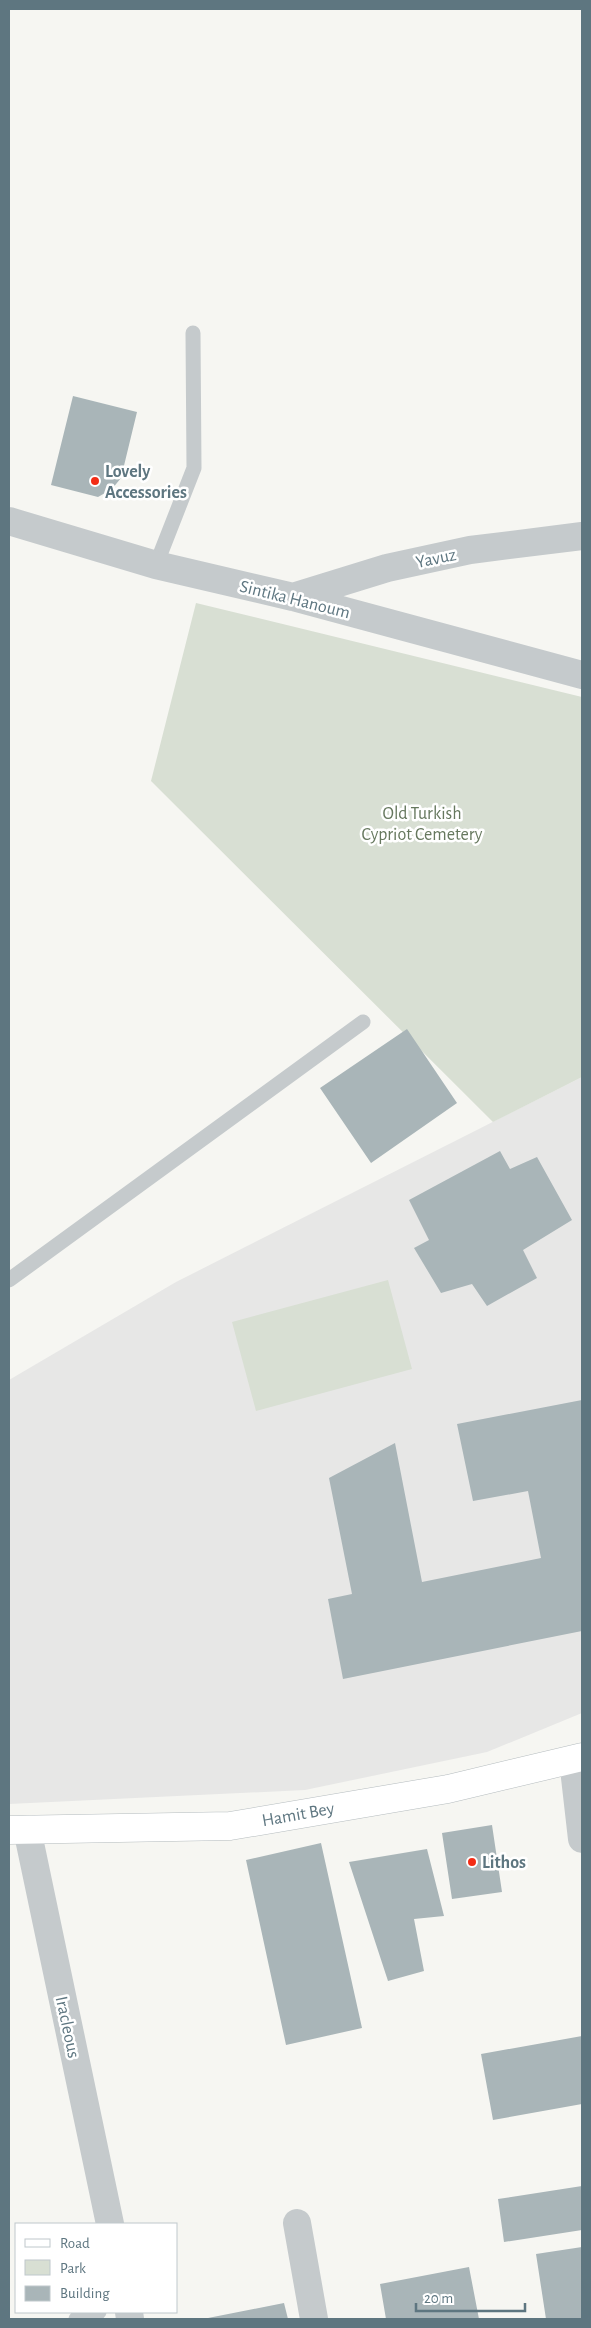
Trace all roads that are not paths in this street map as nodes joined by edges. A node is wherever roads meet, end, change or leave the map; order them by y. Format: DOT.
graph roads {
  1 [pos="193,333"];
  2 [pos="9,521"];
  3 [pos="582,536"];
  4 [pos="156,566"];
  5 [pos="293,597"];
  6 [pos="582,675"];
  7 [pos="363,1022"];
  8 [pos="9,1280"];
  9 [pos="578,1758"];
  10 [pos="18,1830"];
  11 [pos="582,1839"];
  12 [pos="110,2223"];
  13 [pos="297,2224"];
  14 [pos="96,2313"];
  15 [pos="76,2319"];
  16 [pos="314,2319"];
  1 -- 4 [label="lane"];
  2 -- 4 [label="street, Sintika Hanoum"];
  3 -- 5 [label="street, Yavuz"];
  4 -- 5 [label="street, Sintika Hanoum"];
  5 -- 6 [label="street, Sintika Hanoum"];
  7 -- 8 [label="lane"];
  9 -- 10 [label="street, Hamit Bey"];
  9 -- 11 [label="street"];
  10 -- 12 [label="street, Iracleous"];
  13 -- 16 [label="street"];
  14 -- 15 [label="lane"];
}
